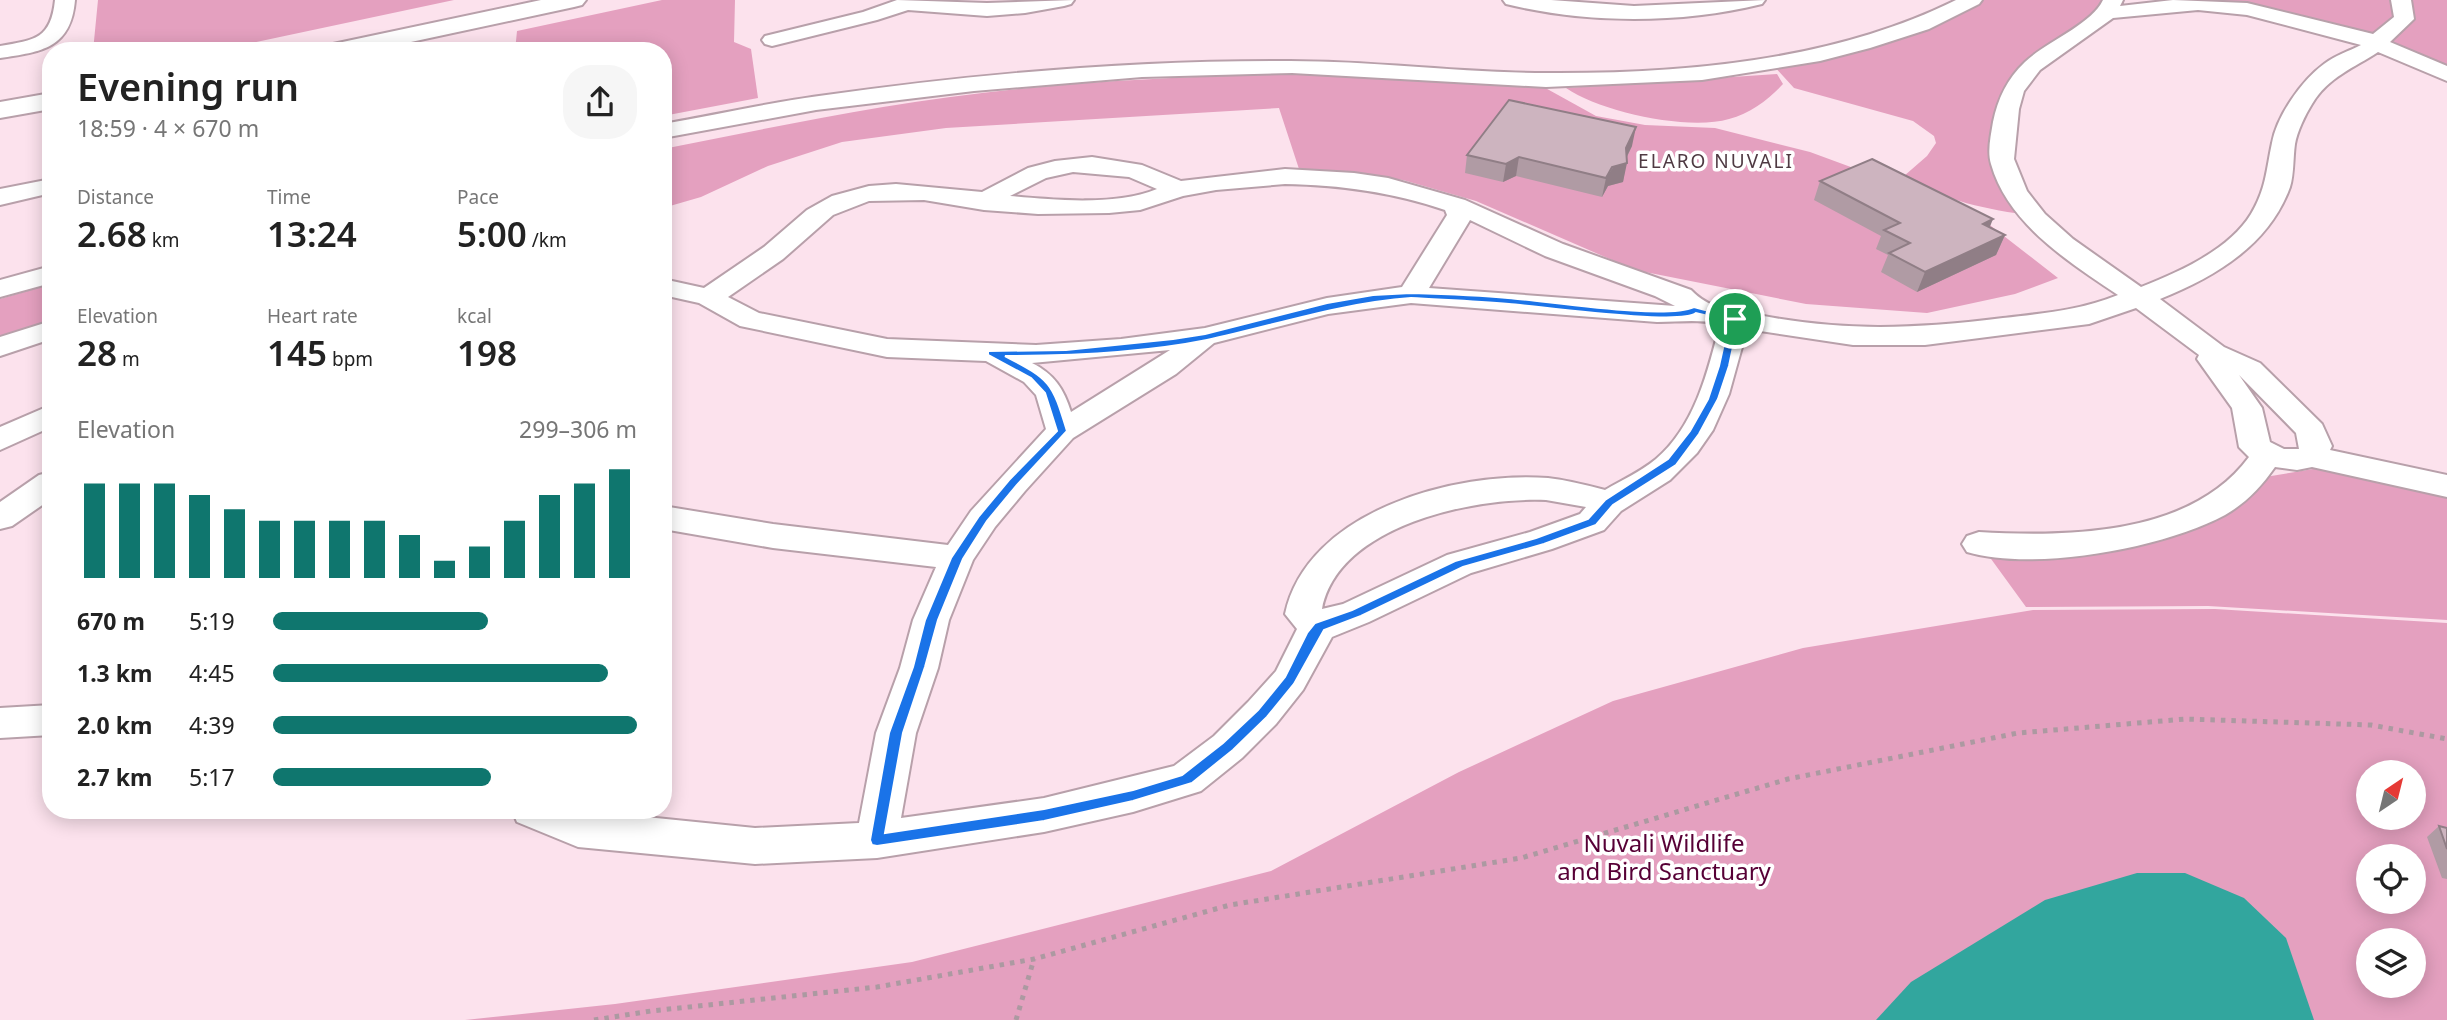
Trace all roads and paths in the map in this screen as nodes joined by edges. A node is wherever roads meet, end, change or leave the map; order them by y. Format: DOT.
graph roads {
  1 [pos="65,0"];
  2 [pos="574,0"];
  3 [pos="1064,0"];
  4 [pos="1513,0"];
  5 [pos="1755,0"];
  6 [pos="1972,0"];
  7 [pos="2401,0"];
  8 [pos="913,2"];
  9 [pos="2191,2"];
  10 [pos="2110,7"];
  11 [pos="772,40"];
  12 [pos="2375,41"];
  13 [pos="376,42"];
  14 [pos="0,52"];
  15 [pos="2447,74"];
  16 [pos="42,103"];
  17 [pos="0,110"];
  18 [pos="672,129"];
  19 [pos="42,188"];
  20 [pos="1178,189"];
  21 [pos="0,197"];
  22 [pos="984,202"];
  23 [pos="1456,205"];
  24 [pos="42,277"];
  25 [pos="0,289"];
  26 [pos="672,289"];
  27 [pos="1411,295"];
  28 [pos="708,297"];
  29 [pos="2136,298"];
  30 [pos="1694,310"];
  31 [pos="1735,319"];
  32 [pos="42,332"];
  33 [pos="1205,337"];
  34 [pos="0,347"];
  35 [pos="991,353"];
  36 [pos="2214,353"];
  37 [pos="2249,413"];
  38 [pos="2300,418"];
  39 [pos="42,419"];
  40 [pos="1062,431"];
  41 [pos="0,440"];
  42 [pos="2268,455"];
  43 [pos="2312,457"];
  44 [pos="2447,486"];
  45 [pos="42,489"];
  46 [pos="1609,503"];
  47 [pos="0,518"];
  48 [pos="672,519"];
  49 [pos="1979,544"];
  50 [pos="957,558"];
  51 [pos="1319,627"];
  52 [pos="42,719"];
  53 [pos="0,723"];
  54 [pos="2447,739"];
  55 [pos="554,819"];
  56 [pos="877,840"];
  57 [pos="1034,959"];
  58 [pos="594,1020"];
  59 [pos="1016,1020"];
  1 -- 14 [label="street"];
  2 -- 13 [label="street"];
  3 -- 8 [label="street"];
  4 -- 5 [label="street"];
  6 -- 18 [label="street"];
  7 -- 12 [label="street"];
  8 -- 11 [label="street"];
  9 -- 10 [label="street"];
  9 -- 12 [label="street"];
  10 -- 29 [label="street"];
  12 -- 15 [label="street"];
  12 -- 29 [label="street"];
  16 -- 17 [label="street"];
  19 -- 21 [label="street"];
  20 -- 22 [label="street"];
  20 -- 22 [label="street"];
  20 -- 23 [label="street"];
  22 -- 28 [label="street"];
  23 -- 27 [label="street"];
  23 -- 30 [label="street"];
  24 -- 25 [label="street"];
  26 -- 28 [label="street"];
  27 -- 30 [label="street"];
  27 -- 33 [label="street"];
  28 -- 35 [label="street"];
  29 -- 31 [label="street"];
  29 -- 36 [label="street"];
  30 -- 31 [label="street"];
  31 -- 46 [label="street"];
  32 -- 34 [label="street"];
  33 -- 35 [label="street"];
  33 -- 40 [label="street"];
  35 -- 40 [label="street"];
  36 -- 37 [label="street"];
  36 -- 38 [label="street"];
  37 -- 38 [label="street"];
  37 -- 42 [label="street"];
  38 -- 43 [label="street"];
  39 -- 41 [label="street"];
  40 -- 50 [label="street"];
  42 -- 43 [label="street"];
  42 -- 49 [label="street"];
  43 -- 44 [label="street"];
  45 -- 47 [label="street"];
  46 -- 51 [label="street"];
  46 -- 51 [label="street"];
  48 -- 50 [label="street"];
  50 -- 56 [label="street"];
  51 -- 56 [label="street"];
  52 -- 53 [label="street"];
  54 -- 57 [label="path"];
  55 -- 56 [label="street"];
  57 -- 58 [label="path"];
  57 -- 59 [label="path"];
}
